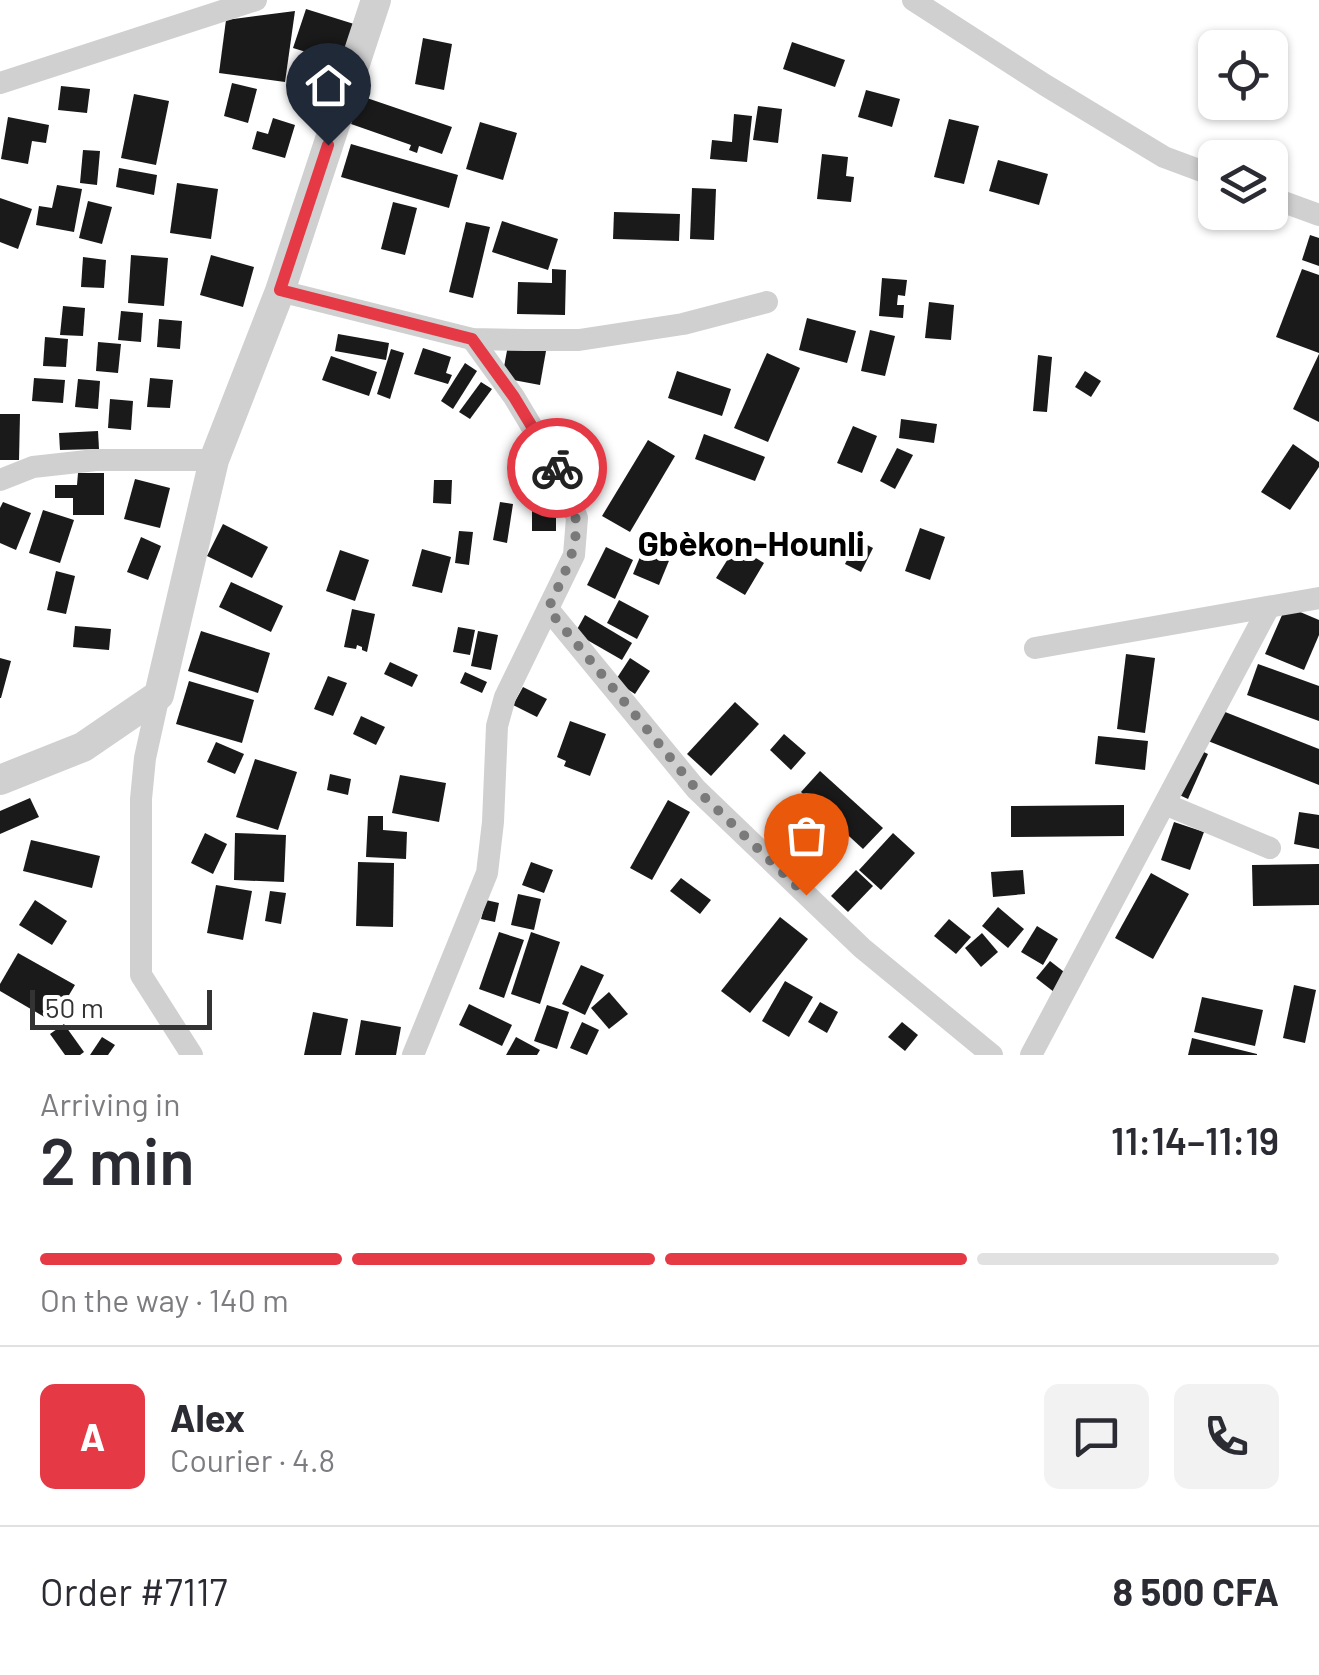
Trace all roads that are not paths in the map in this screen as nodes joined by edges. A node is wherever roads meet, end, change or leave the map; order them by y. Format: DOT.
graph roads {
  1 [pos="256,0"];
  2 [pos="376,0"];
  3 [pos="912,0"];
  4 [pos="0,82"];
  5 [pos="1198,170"];
  6 [pos="1288,204"];
  7 [pos="1319,216"];
  8 [pos="280,290"];
  9 [pos="767,302"];
  10 [pos="472,339"];
  11 [pos="214,460"];
  12 [pos="0,480"];
  13 [pos="1319,598"];
  14 [pos="1269,607"];
  15 [pos="548,609"];
  16 [pos="1035,648"];
  17 [pos="159,694"];
  18 [pos="0,780"];
  19 [pos="1164,804"];
  20 [pos="1270,848"];
  21 [pos="192,1055"];
  22 [pos="412,1055"];
  23 [pos="992,1055"];
  24 [pos="1030,1055"];
  1 -- 4 [label="street"];
  2 -- 8 [label="street"];
  3 -- 5 [label="street"];
  6 -- 7 [label="street"];
  8 -- 10 [label="street"];
  8 -- 11 [label="street"];
  9 -- 10 [label="street"];
  10 -- 15 [label="street"];
  11 -- 12 [label="street"];
  11 -- 17 [label="street"];
  13 -- 14 [label="street"];
  14 -- 16 [label="street"];
  14 -- 19 [label="street"];
  15 -- 22 [label="street"];
  15 -- 23 [label="street"];
  17 -- 18 [label="street"];
  17 -- 21 [label="street"];
  19 -- 20 [label="street"];
  19 -- 24 [label="street"];
}
